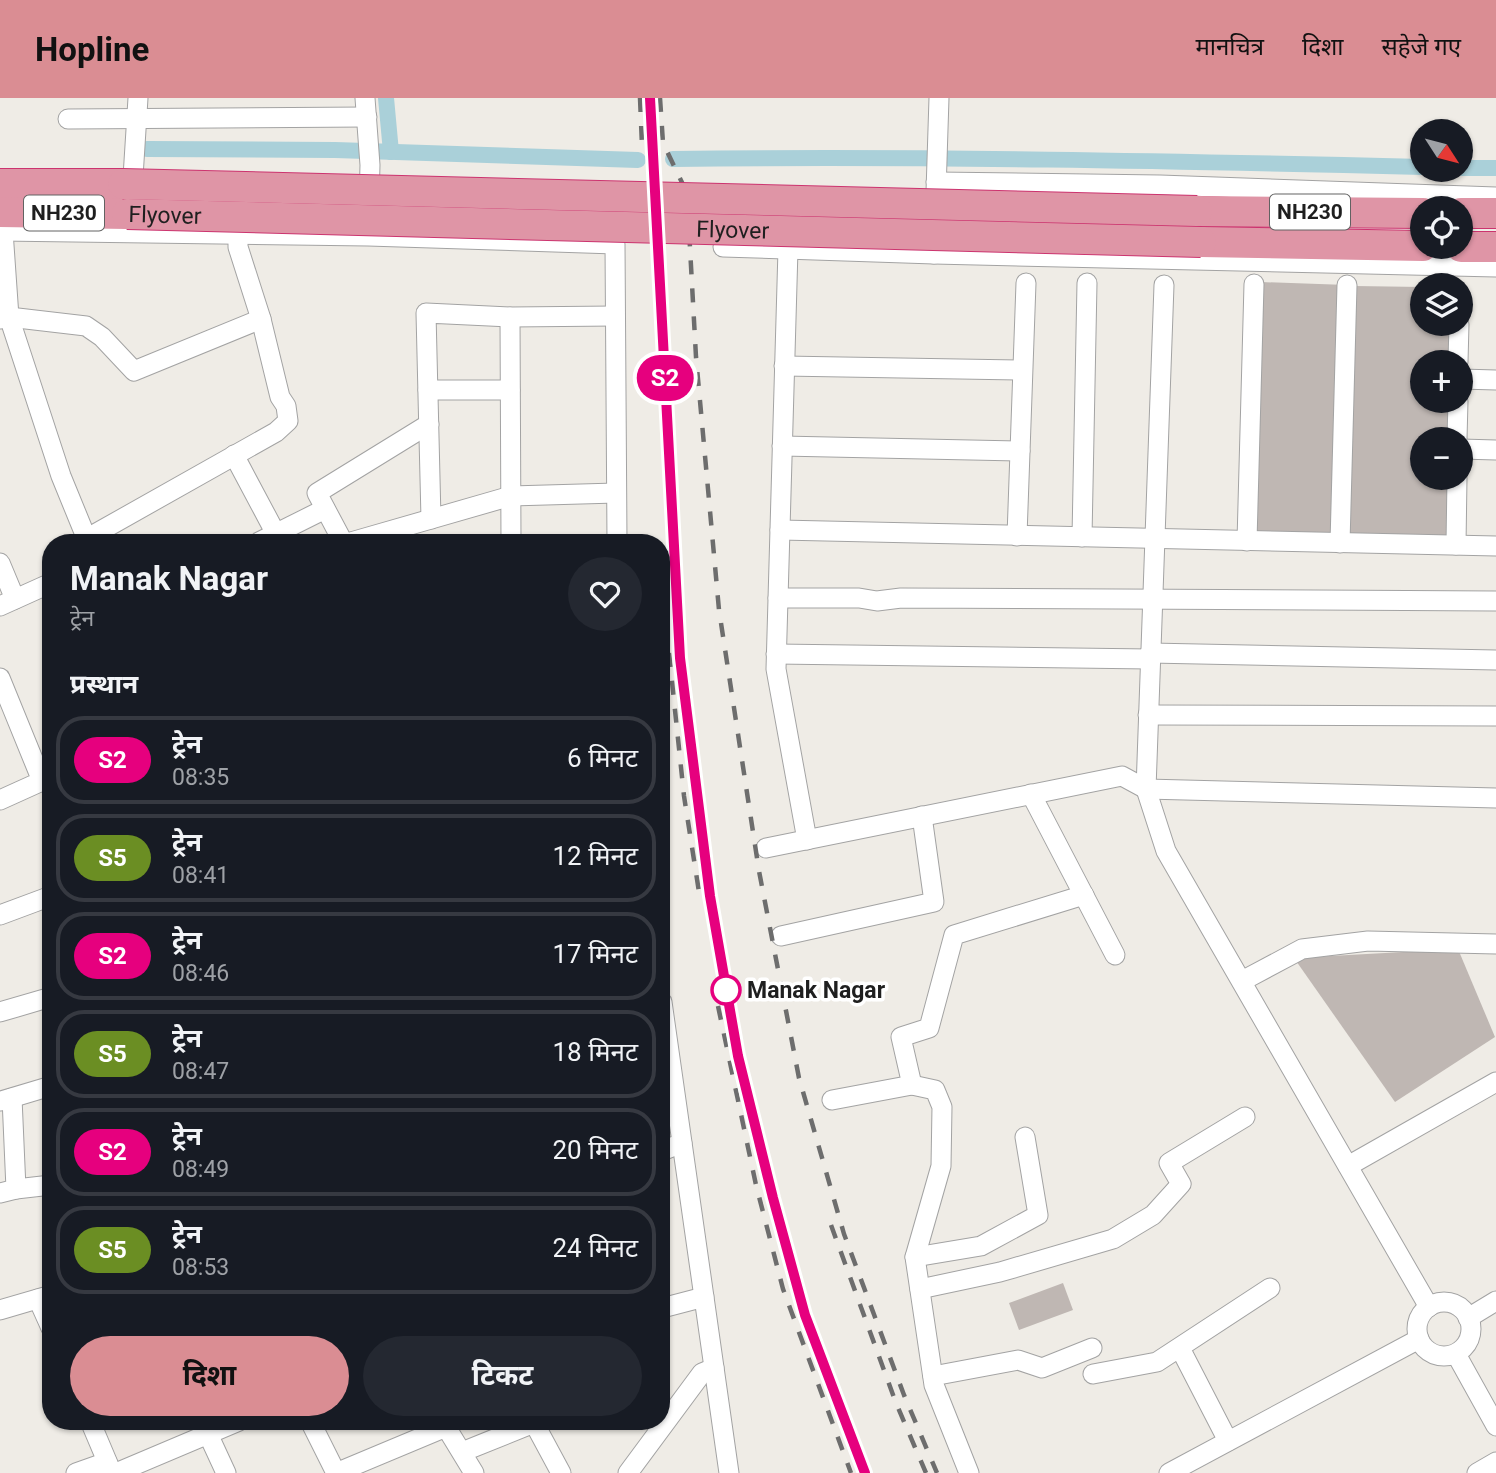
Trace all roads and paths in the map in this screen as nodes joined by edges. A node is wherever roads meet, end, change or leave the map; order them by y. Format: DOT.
graph roads {
  1 [pos="138,98"];
  2 [pos="939,98"];
  3 [pos="367,115"];
  4 [pos="137,118"];
  5 [pos="68,119"];
  6 [pos="936,178"];
  7 [pos="0,184"];
  8 [pos="1496,197"];
  9 [pos="1410,213"];
  10 [pos="1473,213"];
  11 [pos="1496,213"];
  12 [pos="128,223"];
  13 [pos="1,224"];
  14 [pos="238,234"];
  15 [pos="368,236"];
  16 [pos="1410,246"];
  17 [pos="723,247"];
  18 [pos="1473,247"];
  19 [pos="1496,247"];
  20 [pos="788,249"];
  21 [pos="934,254"];
  22 [pos="1496,267"];
  23 [pos="1026,283"];
  24 [pos="1087,283"];
  25 [pos="1254,284"];
  26 [pos="1164,285"];
  27 [pos="1347,285"];
  28 [pos="615,316"];
  29 [pos="510,317"];
  30 [pos="4,318"];
  31 [pos="261,319"];
  32 [pos="784,366"];
  33 [pos="1022,370"];
  34 [pos="1473,379"];
  35 [pos="1496,380"];
  36 [pos="428,390"];
  37 [pos="510,390"];
  38 [pos="429,424"];
  39 [pos="782,446"];
  40 [pos="1473,449"];
  41 [pos="1496,450"];
  42 [pos="1020,451"];
  43 [pos="234,455"];
  44 [pos="1457,490"];
  45 [pos="616,493"];
  46 [pos="511,496"];
  47 [pos="325,509"];
  48 [pos="430,519"];
  49 [pos="780,530"];
  50 [pos="84,534"];
  51 [pos="99,534"];
  52 [pos="265,534"];
  53 [pos="275,534"];
  54 [pos="339,534"];
  55 [pos="378,534"];
  56 [pos="511,534"];
  57 [pos="617,534"];
  58 [pos="1017,536"];
  59 [pos="1082,537"];
  60 [pos="1154,539"];
  61 [pos="1247,541"];
  62 [pos="1340,543"];
  63 [pos="1455,545"];
  64 [pos="1496,545"];
  65 [pos="0,563"];
  66 [pos="42,587"];
  67 [pos="778,598"];
  68 [pos="1152,598"];
  69 [pos="1496,601"];
  70 [pos="8,603"];
  71 [pos="776,654"];
  72 [pos="1150,656"];
  73 [pos="1496,660"];
  74 [pos="0,678"];
  75 [pos="1149,715"];
  76 [pos="1496,716"];
  77 [pos="1146,789"];
  78 [pos="1031,794"];
  79 [pos="1496,798"];
  80 [pos="0,800"];
  81 [pos="922,816"];
  82 [pos="807,840"];
  83 [pos="766,848"];
  84 [pos="1084,895"];
  85 [pos="42,899"];
  86 [pos="0,915"];
  87 [pos="781,936"];
  88 [pos="1496,944"];
  89 [pos="1115,955"];
  90 [pos="1241,981"];
  91 [pos="42,1000"];
  92 [pos="0,1012"];
  93 [pos="670,1075"];
  94 [pos="1496,1082"];
  95 [pos="912,1085"];
  96 [pos="42,1089"];
  97 [pos="6,1100"];
  98 [pos="832,1100"];
  99 [pos="1245,1116"];
  100 [pos="1025,1137"];
  101 [pos="682,1143"];
  102 [pos="670,1148"];
  103 [pos="1348,1166"];
  104 [pos="42,1186"];
  105 [pos="8,1191"];
  106 [pos="915,1257"];
  107 [pos="1269,1288"];
  108 [pos="920,1289"];
  109 [pos="704,1297"];
  110 [pos="42,1298"];
  111 [pos="1496,1301"];
  112 [pos="670,1306"];
  113 [pos="1429,1307"];
  114 [pos="0,1310"];
  115 [pos="1468,1318"];
  116 [pos="1419,1339"];
  117 [pos="1092,1348"];
  118 [pos="1180,1348"];
  119 [pos="1456,1354"];
  120 [pos="714,1368"];
  121 [pos="1093,1374"];
  122 [pos="933,1376"];
  123 [pos="670,1417"];
  124 [pos="1496,1426"];
  125 [pos="94,1430"];
  126 [pos="197,1430"];
  127 [pos="205,1430"];
  128 [pos="314,1430"];
  129 [pos="439,1430"];
  130 [pos="448,1430"];
  131 [pos="514,1430"];
  132 [pos="537,1430"];
  133 [pos="661,1430"];
  134 [pos="1228,1441"];
  135 [pos="462,1452"];
  136 [pos="1496,1462"];
  137 [pos="112,1469"];
  138 [pos="631,1471"];
  139 [pos="76,1473"];
  140 [pos="226,1473"];
  141 [pos="336,1473"];
  142 [pos="474,1473"];
  143 [pos="561,1473"];
  144 [pos="729,1473"];
  145 [pos="969,1473"];
  146 [pos="1169,1473"];
  147 [pos="1477,1473"];
  1 -- 4 [label="street"];
  2 -- 6 [label="street"];
  3 -- 4 [label="street"];
  3 -- 15 [label="street"];
  4 -- 5 [label="street"];
  4 -- 12 [label="street"];
  6 -- 8 [label="street"];
  6 -- 21 [label="street"];
  7 -- 9 [label="highway, Flyover / NH230, bridge"];
  10 -- 11 [label="highway"];
  12 -- 13 [label="highway, Flyover / NH230"];
  12 -- 14 [label="street"];
  12 -- 16 [label="highway, Flyover / NH230, bridge"];
  13 -- 30 [label="street"];
  14 -- 15 [label="street"];
  14 -- 31 [label="street"];
  15 -- 28 [label="street"];
  17 -- 20 [label="street"];
  18 -- 19 [label="highway"];
  20 -- 21 [label="street"];
  20 -- 32 [label="street"];
  21 -- 22 [label="street"];
  23 -- 33 [label="street"];
  24 -- 59 [label="street"];
  25 -- 61 [label="street"];
  26 -- 60 [label="street"];
  27 -- 62 [label="street"];
  28 -- 29 [label="street"];
  28 -- 45 [label="street"];
  29 -- 36 [label="street"];
  29 -- 37 [label="street"];
  30 -- 31 [label="street"];
  30 -- 50 [label="street"];
  31 -- 43 [label="street"];
  32 -- 33 [label="street"];
  32 -- 39 [label="street"];
  33 -- 42 [label="street"];
  34 -- 35 [label="street"];
  36 -- 37 [label="street"];
  36 -- 38 [label="street"];
  37 -- 46 [label="street"];
  38 -- 47 [label="street"];
  38 -- 48 [label="street"];
  39 -- 42 [label="street"];
  39 -- 49 [label="street"];
  40 -- 41 [label="street"];
  42 -- 58 [label="street"];
  43 -- 51 [label="street"];
  43 -- 52 [label="street"];
  44 -- 63 [label="street"];
  45 -- 46 [label="street"];
  45 -- 57 [label="street"];
  46 -- 48 [label="street"];
  46 -- 56 [label="street"];
  47 -- 53 [label="street"];
  47 -- 54 [label="street"];
  48 -- 55 [label="street"];
  49 -- 58 [label="street"];
  49 -- 67 [label="street"];
  58 -- 59 [label="street"];
  59 -- 60 [label="street"];
  60 -- 61 [label="street"];
  60 -- 68 [label="street"];
  61 -- 62 [label="street"];
  62 -- 63 [label="street"];
  63 -- 64 [label="street"];
  65 -- 70 [label="street"];
  66 -- 70 [label="street"];
  67 -- 68 [label="street"];
  67 -- 71 [label="street"];
  68 -- 69 [label="street"];
  68 -- 72 [label="street"];
  71 -- 72 [label="street"];
  71 -- 82 [label="street"];
  72 -- 73 [label="street"];
  72 -- 75 [label="street"];
  74 -- 80 [label="street"];
  75 -- 76 [label="street"];
  75 -- 77 [label="street"];
  77 -- 78 [label="street"];
  77 -- 79 [label="street"];
  77 -- 90 [label="street"];
  78 -- 81 [label="street"];
  78 -- 84 [label="street"];
  81 -- 82 [label="street"];
  81 -- 87 [label="street"];
  82 -- 83 [label="street"];
  84 -- 89 [label="street"];
  84 -- 95 [label="street"];
  85 -- 86 [label="street"];
  88 -- 90 [label="street"];
  90 -- 103 [label="street"];
  91 -- 92 [label="street"];
  93 -- 101 [label="street"];
  94 -- 103 [label="street"];
  95 -- 98 [label="street"];
  95 -- 106 [label="street"];
  96 -- 97 [label="street"];
  97 -- 105 [label="street"];
  99 -- 108 [label="street"];
  100 -- 106 [label="street"];
  101 -- 102 [label="street"];
  101 -- 109 [label="street"];
  103 -- 113 [label="street"];
  104 -- 105 [label="street"];
  106 -- 108 [label="street"];
  107 -- 118 [label="street"];
  108 -- 122 [label="street"];
  109 -- 112 [label="street"];
  109 -- 120 [label="street"];
  110 -- 114 [label="street"];
  111 -- 115 [label="street"];
  113 -- 115 [label="street"];
  113 -- 116 [label="street"];
  115 -- 119 [label="street"];
  116 -- 119 [label="street"];
  116 -- 134 [label="street"];
  117 -- 122 [label="street"];
  118 -- 121 [label="street"];
  118 -- 134 [label="street"];
  119 -- 124 [label="street"];
  120 -- 123 [label="street"];
  120 -- 144 [label="street"];
  122 -- 145 [label="street"];
  125 -- 137 [label="street"];
  126 -- 137 [label="street"];
  127 -- 140 [label="street"];
  128 -- 141 [label="street"];
  129 -- 141 [label="street"];
  130 -- 135 [label="street"];
  131 -- 135 [label="street"];
  132 -- 143 [label="street"];
  133 -- 138 [label="street"];
  134 -- 146 [label="street"];
  135 -- 142 [label="street"];
  136 -- 147 [label="street"];
  137 -- 139 [label="street"];
}
